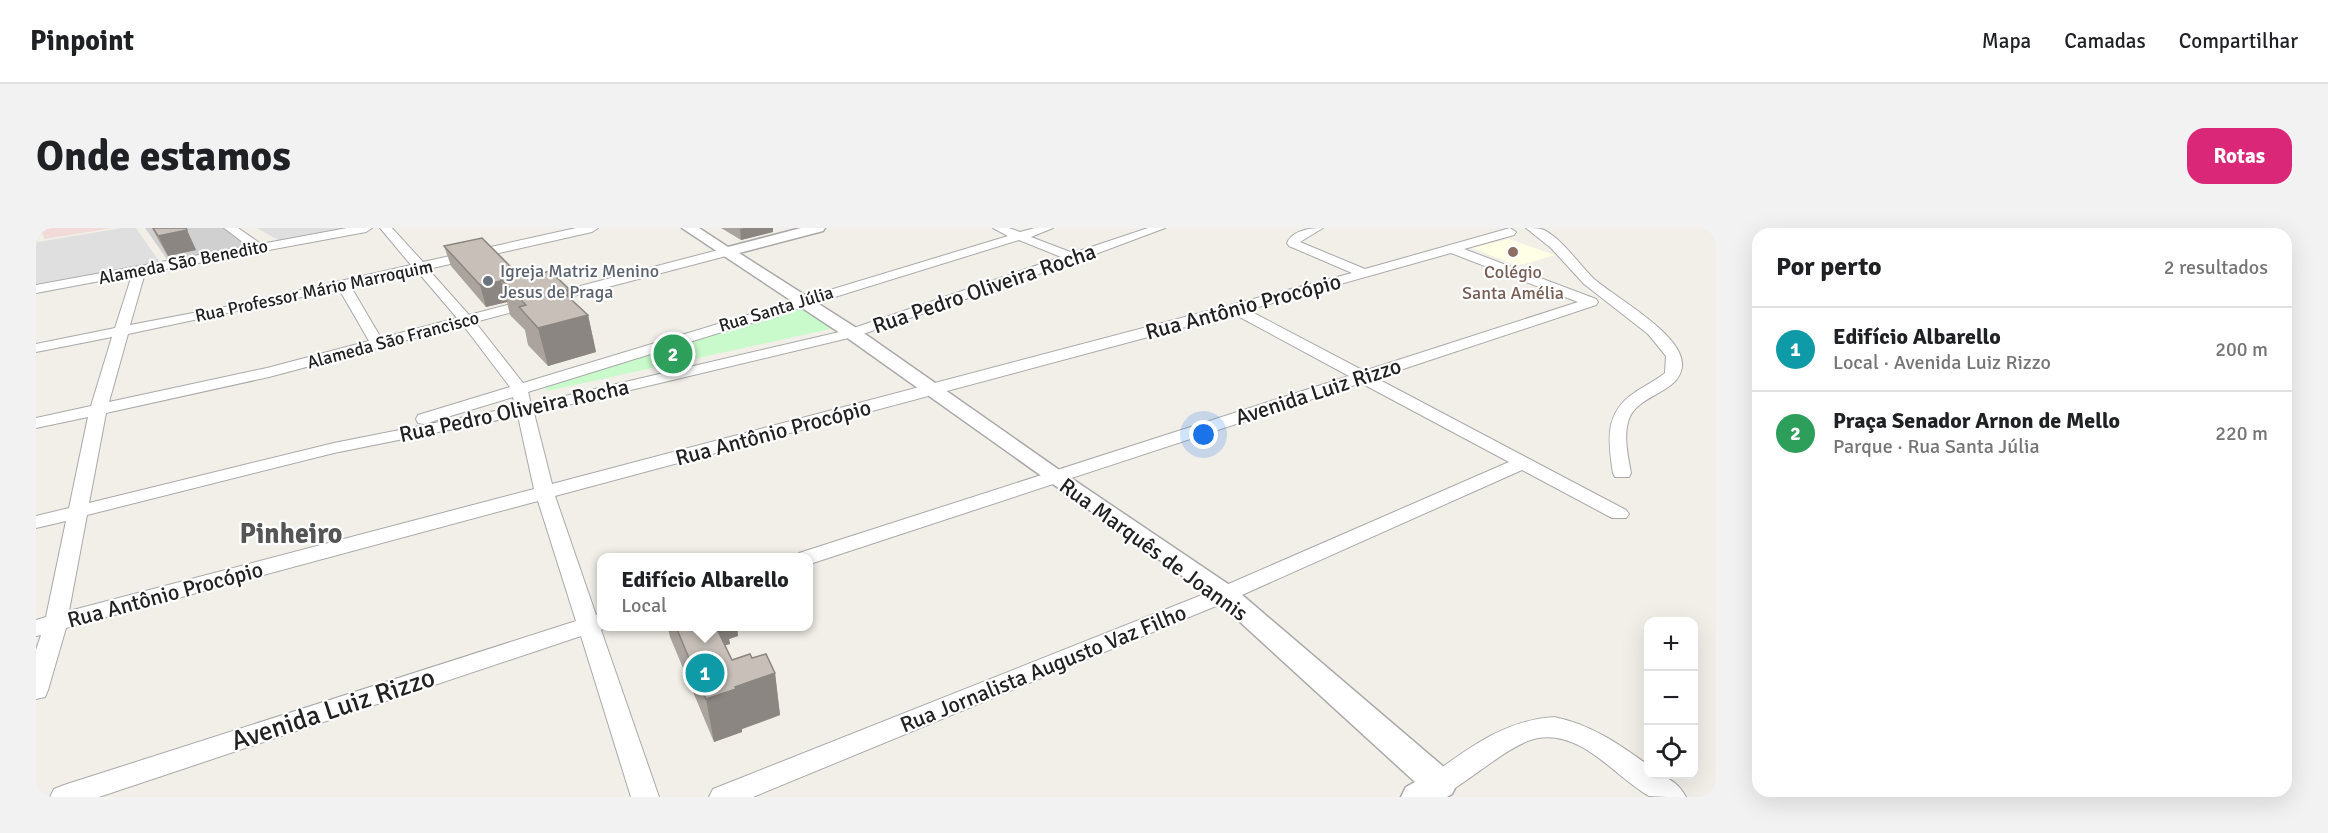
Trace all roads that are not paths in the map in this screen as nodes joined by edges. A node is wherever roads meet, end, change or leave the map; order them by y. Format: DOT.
graph roads {
  1 [pos="230,228"];
  2 [pos="366,228"];
  3 [pos="386,228"];
  4 [pos="592,228"];
  5 [pos="689,228"];
  6 [pos="818,228"];
  7 [pos="999,228"];
  8 [pos="1047,228"];
  9 [pos="1158,228"];
  10 [pos="1317,228"];
  11 [pos="1532,228"];
  12 [pos="1510,232"];
  13 [pos="1019,237"];
  14 [pos="259,248"];
  15 [pos="1454,249"];
  16 [pos="726,252"];
  17 [pos="1073,258"];
  18 [pos="418,268"];
  19 [pos="139,272"];
  20 [pos="1364,273"];
  21 [pos="344,285"];
  22 [pos="36,289"];
  23 [pos="803,301"];
  24 [pos="1235,309"];
  25 [pos="466,320"];
  26 [pos="123,332"];
  27 [pos="852,333"];
  28 [pos="377,343"];
  29 [pos="36,348"];
  30 [pos="1363,376"];
  31 [pos="519,388"];
  32 [pos="929,389"];
  33 [pos="525,410"];
  34 [pos="98,411"];
  35 [pos="36,423"];
  36 [pos="334,448"];
  37 [pos="1525,462"];
  38 [pos="1622,473"];
  39 [pos="1057,479"];
  40 [pos="545,494"];
  41 [pos="79,512"];
  42 [pos="1618,514"];
  43 [pos="36,522"];
  44 [pos="813,556"];
  45 [pos="1225,594"];
  46 [pos="56,622"];
  47 [pos="596,623"];
  48 [pos="36,628"];
  49 [pos="598,631"];
  50 [pos="36,690"];
  51 [pos="1429,790"];
  52 [pos="64,797"];
  53 [pos="645,797"];
  54 [pos="723,797"];
  55 [pos="1672,797"];
  1 -- 14 [label="street"];
  2 -- 14 [label="street, Alameda São Benedito"];
  3 -- 18 [label="street"];
  4 -- 18 [label="street, Rua Professor Mário Marroquim"];
  5 -- 16 [label="street, Rua Marquês de Joannis"];
  6 -- 16 [label="street, Alameda São Francisco"];
  7 -- 13 [label="street"];
  8 -- 13 [label="street, Rua Santa Júlia"];
  9 -- 17 [label="street, Rua Pedro Oliveira Rocha"];
  10 -- 20 [label="street"];
  11 -- 38 [label="street"];
  12 -- 15 [label="street, Rua Antônio Procópio"];
  13 -- 17 [label="street"];
  13 -- 23 [label="street, Rua Santa Júlia"];
  14 -- 19 [label="street, Alameda São Benedito"];
  15 -- 20 [label="street, Rua Antônio Procópio"];
  15 -- 30 [label="street, Avenida Luiz Rizzo"];
  16 -- 23 [label="street, Rua Marquês de Joannis"];
  16 -- 25 [label="street, Alameda São Francisco"];
  17 -- 27 [label="street, Rua Pedro Oliveira Rocha"];
  18 -- 21 [label="street, Rua Professor Mário Marroquim"];
  18 -- 25 [label="street"];
  19 -- 22 [label="street, Alameda São Benedito"];
  19 -- 26 [label="street"];
  20 -- 24 [label="street, Rua Antônio Procópio"];
  21 -- 26 [label="street, Rua Professor Mário Marroquim"];
  21 -- 28 [label="street"];
  23 -- 27 [label="street, Rua Marquês de Joannis"];
  23 -- 31 [label="street, Rua Santa Júlia"];
  24 -- 30 [label="street"];
  24 -- 32 [label="street, Rua Antônio Procópio"];
  25 -- 28 [label="street, Alameda São Francisco"];
  25 -- 31 [label="street"];
  26 -- 29 [label="street, Rua Professor Mário Marroquim"];
  26 -- 34 [label="street"];
  27 -- 32 [label="street, Rua Marquês de Joannis"];
  27 -- 33 [label="street, Rua Pedro Oliveira Rocha"];
  28 -- 34 [label="street, Alameda São Francisco"];
  30 -- 37 [label="street"];
  30 -- 39 [label="street, Avenida Luiz Rizzo"];
  31 -- 33 [label="street"];
  31 -- 36 [label="street, Rua Santa Júlia"];
  32 -- 39 [label="street, Rua Marquês de Joannis"];
  32 -- 40 [label="street, Rua Antônio Procópio"];
  33 -- 36 [label="street, Rua Pedro Oliveira Rocha"];
  33 -- 40 [label="street"];
  34 -- 35 [label="street, Alameda São Francisco"];
  34 -- 41 [label="street"];
  36 -- 41 [label="street, Rua Pedro Oliveira Rocha"];
  37 -- 42 [label="street"];
  37 -- 45 [label="street, Rua Jornalista Augusto Vaz Filho"];
  39 -- 44 [label="street, Avenida Luiz Rizzo"];
  39 -- 45 [label="street, Rua Marquês de Joannis"];
  40 -- 46 [label="street, Rua Antônio Procópio"];
  40 -- 47 [label="street"];
  41 -- 43 [label="street, Rua Pedro Oliveira Rocha"];
  41 -- 46 [label="street"];
  45 -- 51 [label="street, Rua Marquês de Joannis"];
  45 -- 54 [label="street, Rua Jornalista Augusto Vaz Filho"];
  46 -- 48 [label="street, Rua Antônio Procópio"];
  46 -- 50 [label="street"];
  47 -- 52 [label="street, Avenida Luiz Rizzo"];
  49 -- 53 [label="street"];
  51 -- 55 [label="street"];
}
